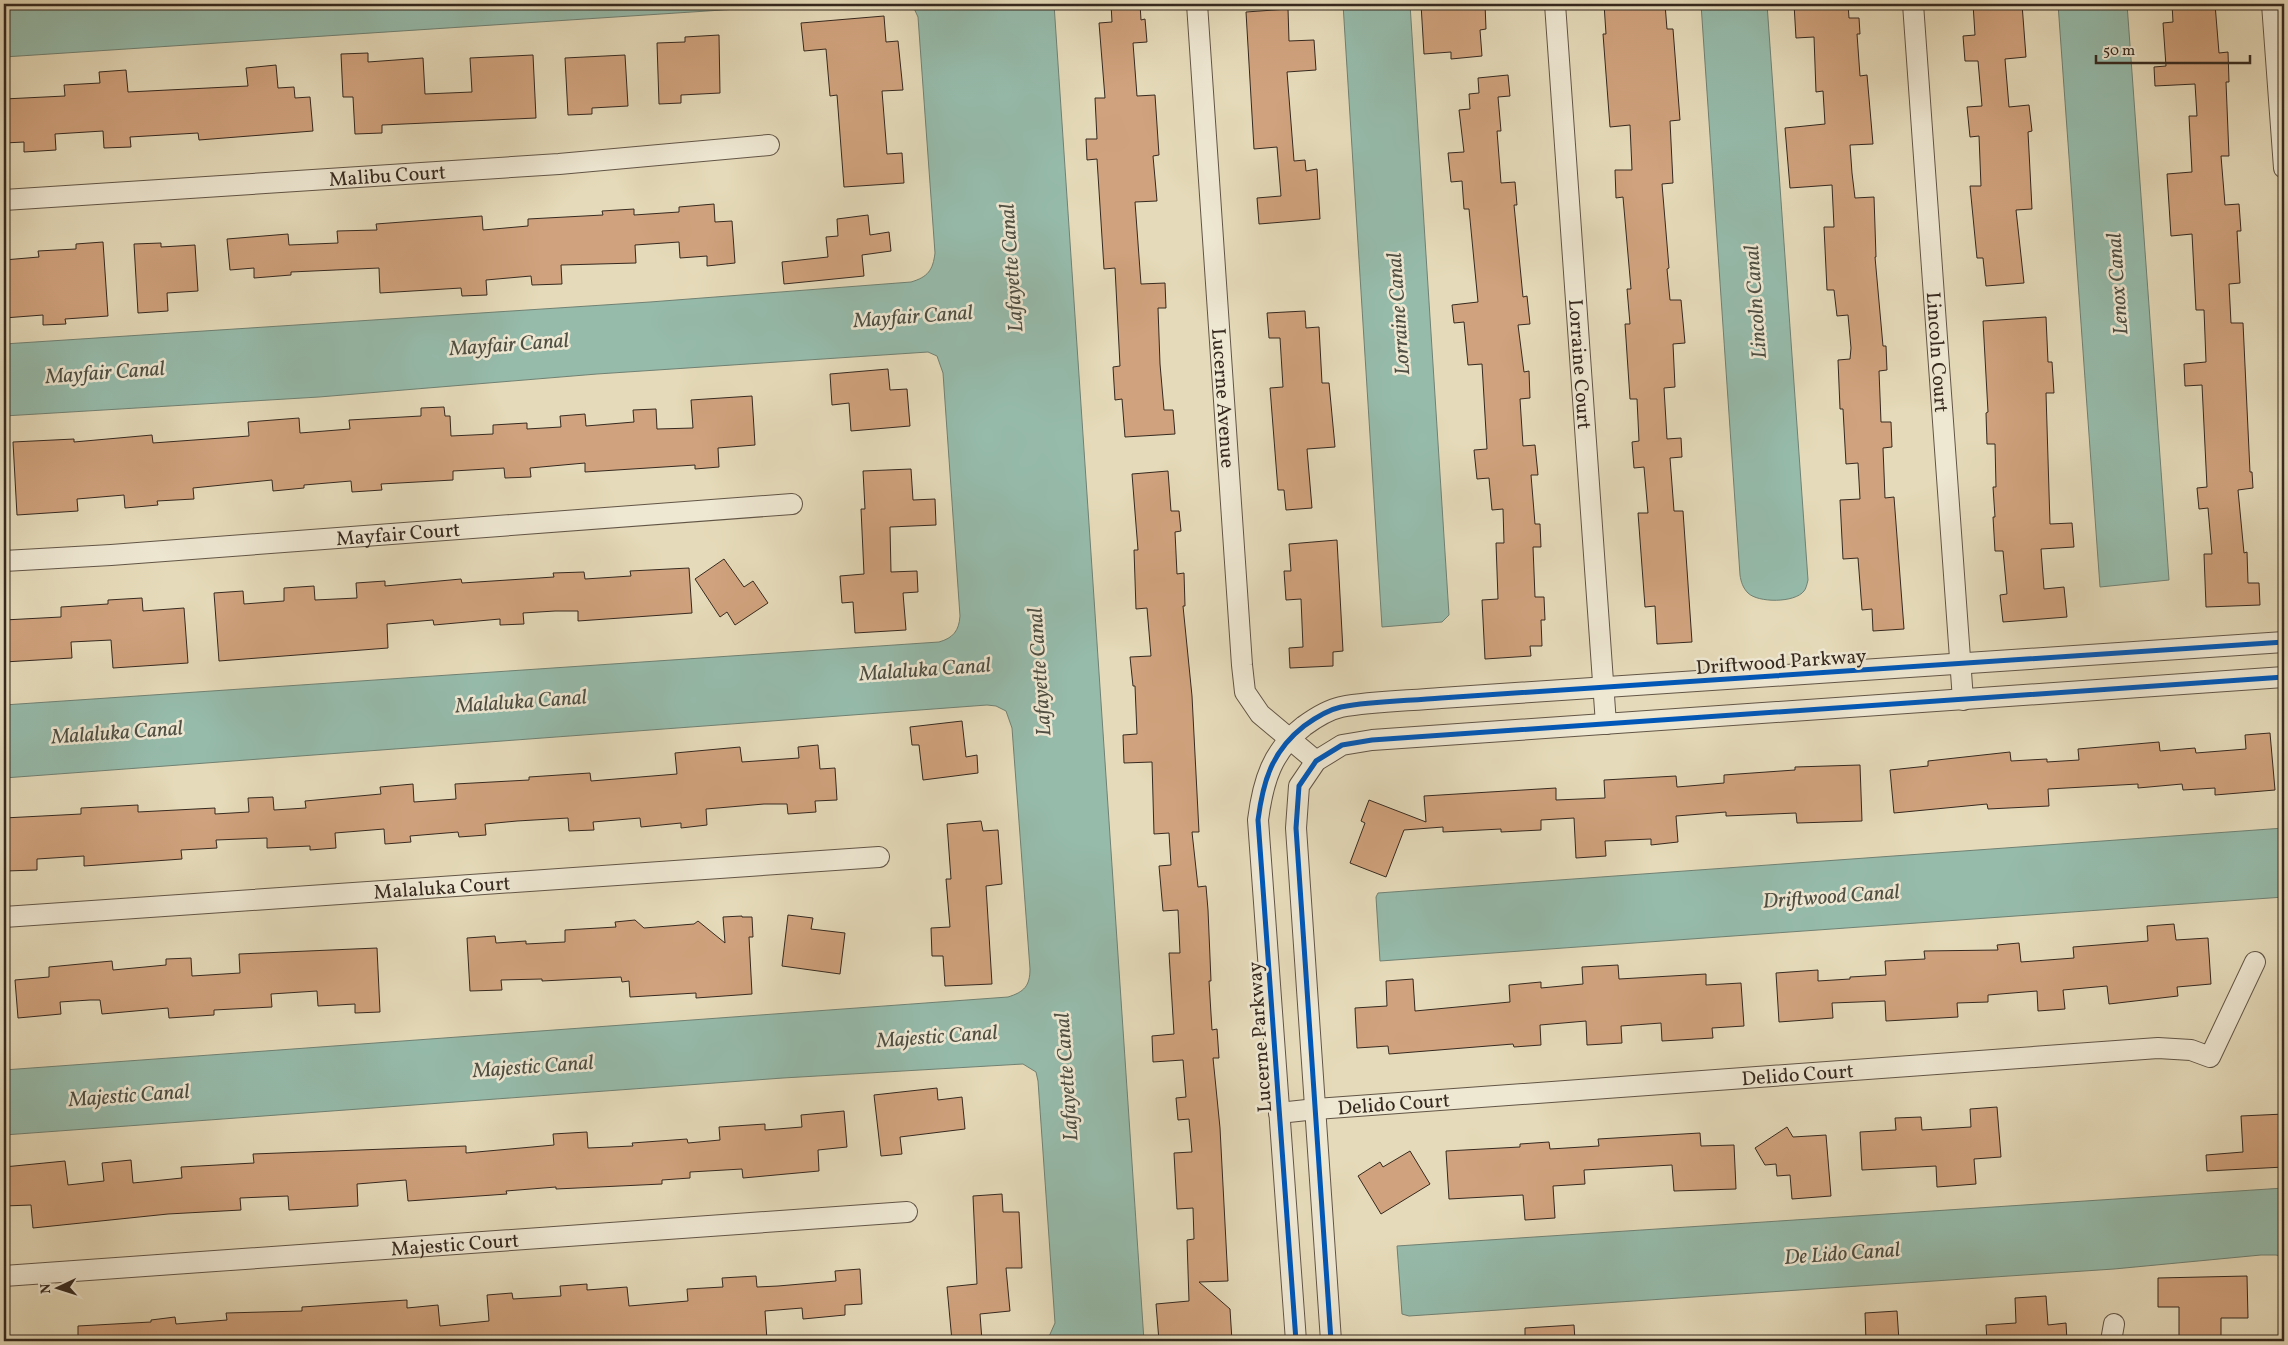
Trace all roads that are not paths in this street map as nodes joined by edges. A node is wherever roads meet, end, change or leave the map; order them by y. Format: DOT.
graph roads {
  1 [pos="1197,4"];
  2 [pos="1555,4"];
  3 [pos="1913,4"];
  4 [pos="2272,4"];
  5 [pos="769,145"];
  6 [pos="2284,168"];
  7 [pos="4,200"];
  8 [pos="792,504"];
  9 [pos="4,561"];
  10 [pos="2284,642"];
  11 [pos="1959,664"];
  12 [pos="2284,677"];
  13 [pos="1603,688"];
  14 [pos="1963,700"];
  15 [pos="1606,724"];
  16 [pos="1289,738"];
  17 [pos="1316,761"];
  18 [pos="879,857"];
  19 [pos="4,917"];
  20 [pos="2255,962"];
  21 [pos="1316,1109"];
  22 [pos="1279,1113"];
  23 [pos="907,1212"];
  24 [pos="4,1276"];
  25 [pos="1296,1341"];
  26 [pos="1331,1341"];
  1 -- 16 [label="street, Lucerne Avenue"];
  2 -- 13 [label="street, Lorraine Court"];
  3 -- 11 [label="street, Lincoln Court"];
  4 -- 6 [label="street"];
  5 -- 7 [label="street, Malibu Court"];
  8 -- 9 [label="street, Mayfair Court"];
  10 -- 11 [label="street, Driftwood Parkway"];
  11 -- 13 [label="street, Driftwood Parkway"];
  11 -- 14 [label="street, Lincoln Court"];
  12 -- 14 [label="street"];
  13 -- 15 [label="street, Lorraine Court"];
  13 -- 16 [label="street, Driftwood Parkway"];
  14 -- 15 [label="street"];
  15 -- 17 [label="street"];
  16 -- 17 [label="street, Lucerne Avenue"];
  16 -- 22 [label="street, Lucerne Parkway"];
  17 -- 21 [label="street"];
  18 -- 19 [label="street, Malaluka Court"];
  20 -- 21 [label="street, Delido Court"];
  21 -- 22 [label="street, Delido Court"];
  21 -- 26 [label="street"];
  22 -- 25 [label="street, Lucerne Parkway"];
  23 -- 24 [label="street, Majestic Court"];
}
